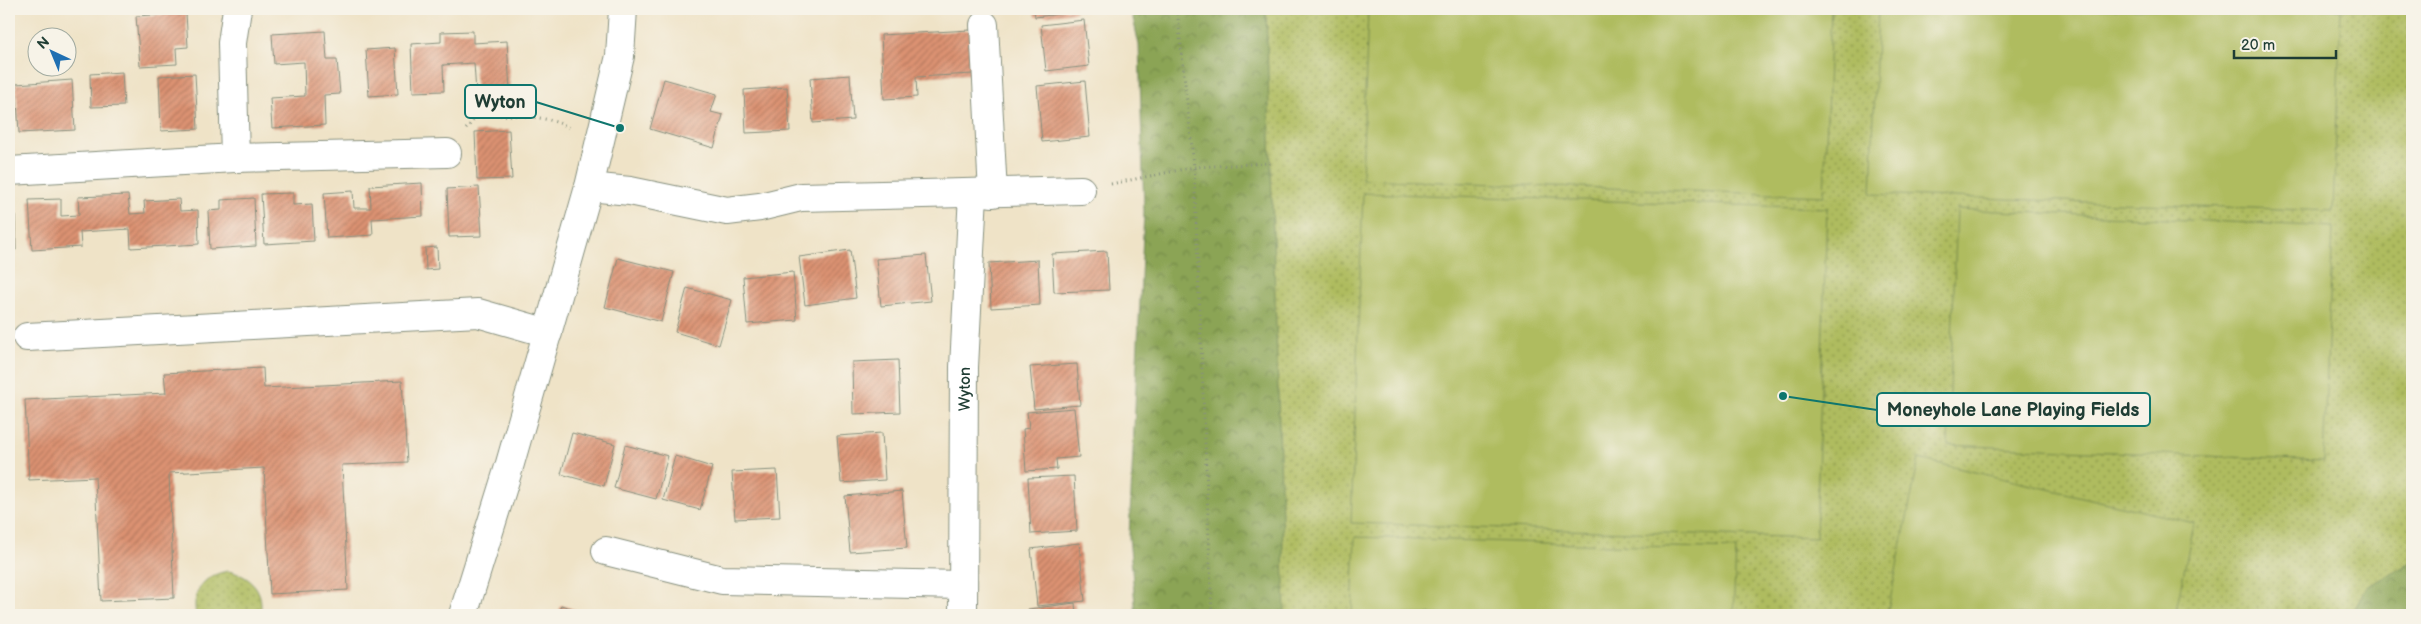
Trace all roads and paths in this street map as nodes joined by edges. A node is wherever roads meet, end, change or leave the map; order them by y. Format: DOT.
graph roads {
  1 [pos="237,9"];
  2 [pos="623,9"];
  3 [pos="1177,9"];
  4 [pos="984,25"];
  5 [pos="601,142"];
  6 [pos="447,153"];
  7 [pos="235,158"];
  8 [pos="1271,163"];
  9 [pos="1194,167"];
  10 [pos="9,171"];
  11 [pos="589,187"];
  12 [pos="1081,190"];
  13 [pos="983,193"];
  14 [pos="548,332"];
  15 [pos="27,338"];
  16 [pos="606,551"];
  17 [pos="962,585"];
  18 [pos="463,615"];
  19 [pos="963,615"];
  20 [pos="1212,615"];
  1 -- 7 [label="street"];
  2 -- 5 [label="street"];
  3 -- 9 [label="path"];
  4 -- 13 [label="street, Wyton"];
  5 -- 6 [label="path"];
  5 -- 11 [label="street"];
  6 -- 7 [label="street"];
  7 -- 10 [label="street"];
  8 -- 9 [label="path"];
  9 -- 12 [label="path"];
  9 -- 20 [label="path"];
  11 -- 13 [label="street"];
  11 -- 14 [label="street"];
  12 -- 13 [label="street"];
  13 -- 17 [label="street, Wyton"];
  14 -- 15 [label="street"];
  14 -- 18 [label="street"];
  16 -- 17 [label="street"];
  17 -- 19 [label="street, Wyton"];
}
